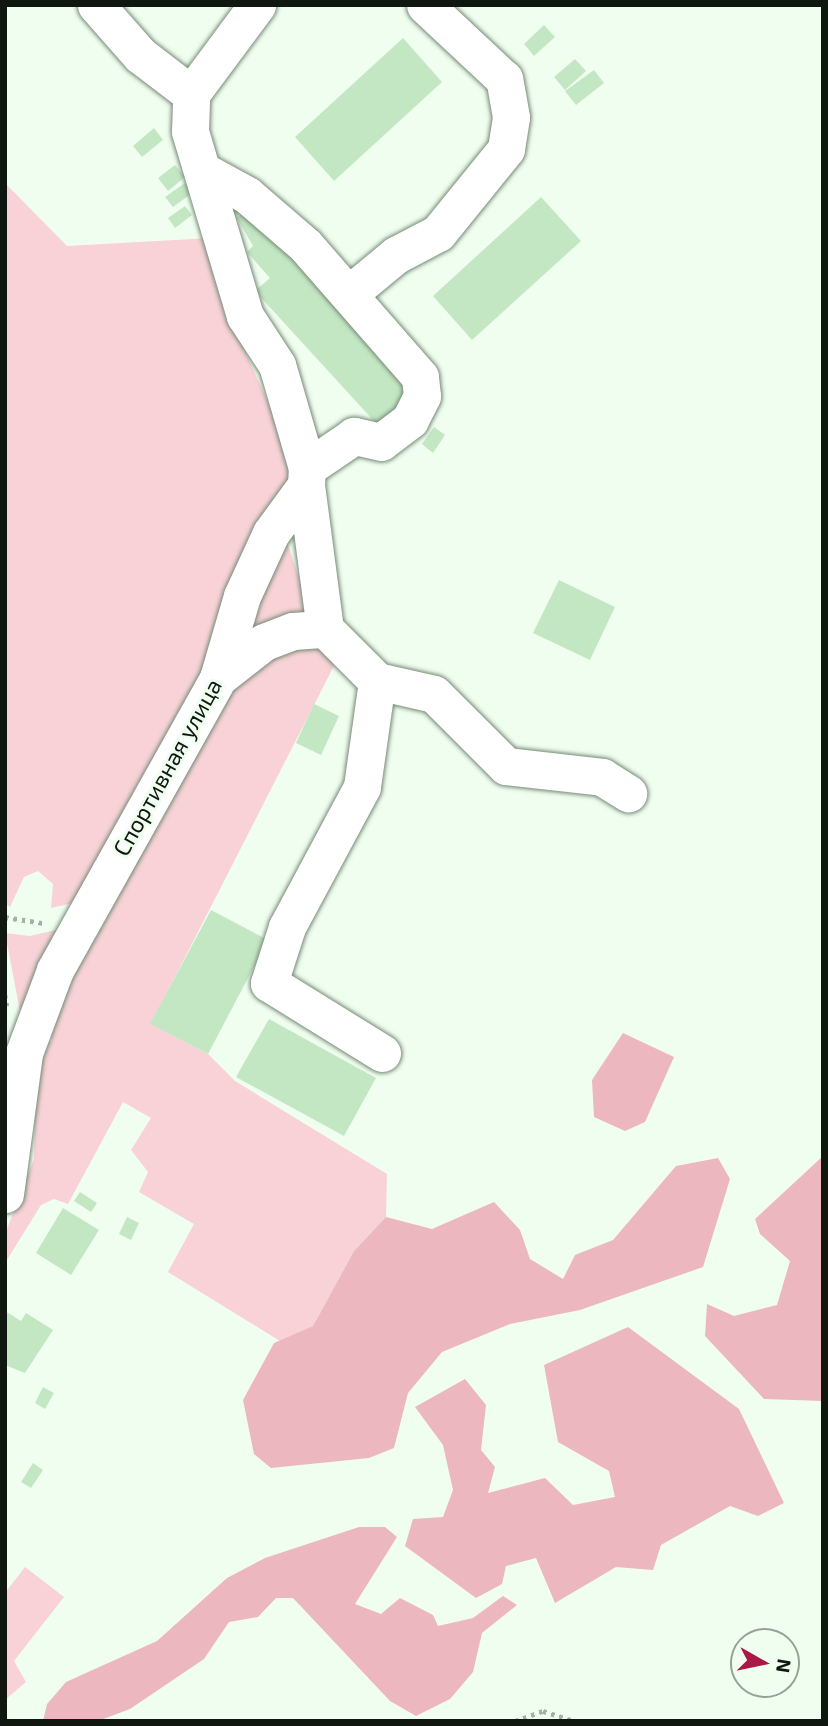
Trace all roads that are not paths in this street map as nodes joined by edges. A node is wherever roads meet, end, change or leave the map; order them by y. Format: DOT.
graph roads {
  1 [pos="96,5"];
  2 [pos="257,5"];
  3 [pos="425,5"];
  4 [pos="191,94"];
  5 [pos="205,172"];
  6 [pos="350,293"];
  7 [pos="306,477"];
  8 [pos="325,629"];
  9 [pos="218,678"];
  10 [pos="377,681"];
  11 [pos="628,793"];
  12 [pos="382,1053"];
  13 [pos="8,1180"];
  1 -- 4 [label="street"];
  2 -- 4 [label="street"];
  3 -- 6 [label="street"];
  4 -- 5 [label="street"];
  5 -- 6 [label="street, Спортивная улица"];
  5 -- 7 [label="street"];
  6 -- 7 [label="street, Спортивная улица"];
  7 -- 8 [label="street"];
  7 -- 9 [label="street, Спортивная улица"];
  8 -- 9 [label="street"];
  8 -- 10 [label="street"];
  9 -- 13 [label="street, Спортивная улица"];
  10 -- 11 [label="street"];
  10 -- 12 [label="street"];
}
